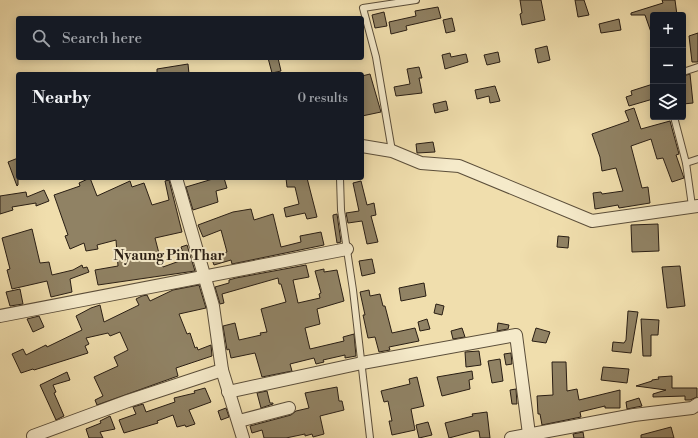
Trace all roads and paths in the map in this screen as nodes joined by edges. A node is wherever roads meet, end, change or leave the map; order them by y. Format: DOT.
graph roads {
  1 [pos="416,0"];
  2 [pos="698,67"];
  3 [pos="686,71"];
  4 [pos="675,120"];
  5 [pos="364,146"];
  6 [pos="392,151"];
  7 [pos="698,159"];
  8 [pos="686,163"];
  9 [pos="177,180"];
  10 [pos="340,180"];
  11 [pos="695,206"];
  12 [pos="348,249"];
  13 [pos="204,278"];
  14 [pos="0,316"];
  15 [pos="362,363"];
  16 [pos="222,370"];
  17 [pos="228,392"];
  18 [pos="698,404"];
  19 [pos="290,408"];
  20 [pos="239,421"];
  21 [pos="530,434"];
  22 [pos="33,436"];
  23 [pos="243,438"];
  24 [pos="370,438"];
  25 [pos="511,438"];
  1 -- 6 [label="lane"];
  2 -- 3 [label="lane"];
  4 -- 8 [label="lane"];
  5 -- 6 [label="street"];
  6 -- 11 [label="street"];
  7 -- 8 [label="lane"];
  8 -- 11 [label="lane"];
  9 -- 13 [label="street"];
  10 -- 12 [label="lane"];
  12 -- 13 [label="street"];
  12 -- 15 [label="lane"];
  13 -- 14 [label="street"];
  13 -- 16 [label="street"];
  15 -- 17 [label="street"];
  15 -- 21 [label="street"];
  15 -- 24 [label="lane"];
  16 -- 17 [label="street"];
  16 -- 22 [label="street"];
  17 -- 20 [label="street"];
  18 -- 21 [label="street"];
  19 -- 20 [label="street"];
  20 -- 23 [label="street"];
  21 -- 25 [label="street"];
}
